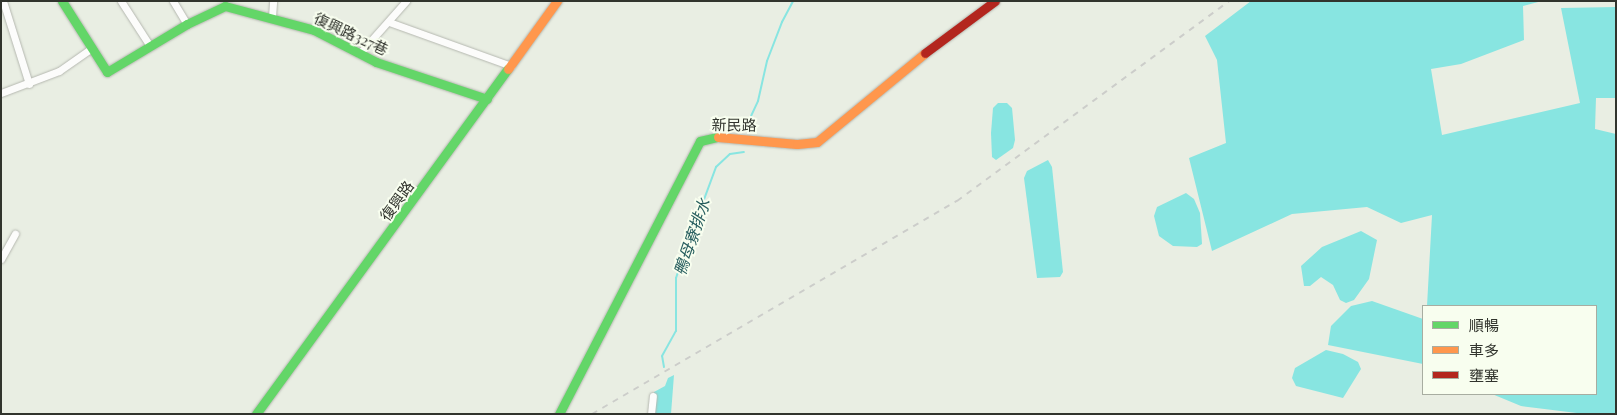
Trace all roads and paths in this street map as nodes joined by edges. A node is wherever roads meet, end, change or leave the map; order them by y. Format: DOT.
graph roads {
  1 [pos="3,1"];
  2 [pos="62,1"];
  3 [pos="121,1"];
  4 [pos="173,1"];
  5 [pos="273,1"];
  6 [pos="406,1"];
  7 [pos="557,1"];
  8 [pos="995,1"];
  9 [pos="224,4"];
  10 [pos="272,17"];
  11 [pos="389,22"];
  12 [pos="187,24"];
  13 [pos="150,46"];
  14 [pos="91,50"];
  15 [pos="359,54"];
  16 [pos="511,66"];
  17 [pos="29,84"];
  18 [pos="1,93"];
  19 [pos="487,99"];
  20 [pos="15,234"];
  21 [pos="1,259"];
  22 [pos="653,396"];
  23 [pos="256,414"];
  24 [pos="559,414"];
  25 [pos="651,414"];
  1 -- 17 [label="street"];
  2 -- 14 [label="street, 復興路327巷"];
  3 -- 13 [label="street"];
  4 -- 12 [label="street"];
  5 -- 10 [label="street"];
  6 -- 11 [label="street"];
  7 -- 16 [label="street, 復興路"];
  8 -- 24 [label="street, 新民路"];
  9 -- 10 [label="street, 復興路327巷"];
  9 -- 12 [label="street, 復興路327巷"];
  10 -- 15 [label="street, 復興路327巷"];
  11 -- 15 [label="street"];
  11 -- 16 [label="street"];
  12 -- 13 [label="street, 復興路327巷"];
  13 -- 14 [label="street, 復興路327巷"];
  14 -- 17 [label="street"];
  15 -- 19 [label="street, 復興路327巷"];
  16 -- 19 [label="street, 復興路"];
  17 -- 18 [label="street"];
  19 -- 23 [label="street, 復興路"];
  20 -- 21 [label="street"];
  22 -- 25 [label="street"];
}
